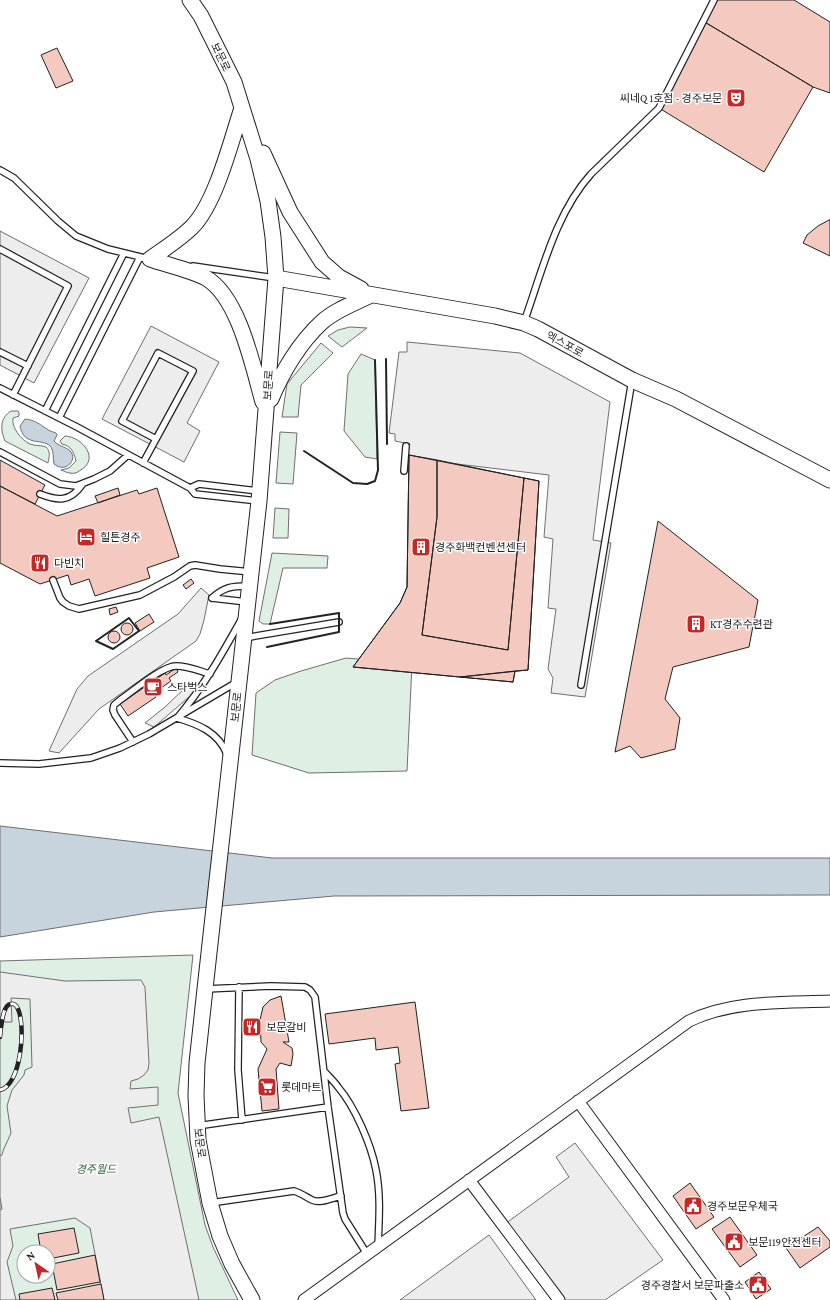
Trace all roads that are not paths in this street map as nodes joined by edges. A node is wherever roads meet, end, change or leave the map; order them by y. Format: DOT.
graph roads {
  1 [pos="190,0"];
  2 [pos="714,0"];
  3 [pos="242,108"];
  4 [pos="0,170"];
  5 [pos="0,249"];
  6 [pos="124,253"];
  7 [pos="145,258"];
  8 [pos="276,278"];
  9 [pos="371,295"];
  10 [pos="524,322"];
  11 [pos="0,352"];
  12 [pos="28,366"];
  13 [pos="632,380"];
  14 [pos="0,388"];
  15 [pos="13,395"];
  16 [pos="45,411"];
  17 [pos="266,412"];
  18 [pos="59,418"];
  19 [pos="156,439"];
  20 [pos="406,446"];
  21 [pos="0,452"];
  22 [pos="128,455"];
  23 [pos="143,463"];
  24 [pos="404,471"];
  25 [pos="830,480"];
  26 [pos="82,484"];
  27 [pos="190,488"];
  28 [pos="40,494"];
  29 [pos="259,496"];
  30 [pos="250,579"];
  31 [pos="53,580"];
  32 [pos="247,606"];
  33 [pos="339,622"];
  34 [pos="244,638"];
  35 [pos="210,674"];
  36 [pos="239,680"];
  37 [pos="581,685"];
  38 [pos="177,718"];
  39 [pos="133,742"];
  40 [pos="230,762"];
  41 [pos="0,763"];
  42 [pos="206,982"];
  43 [pos="239,988"];
  44 [pos="830,1001"];
  45 [pos="324,1071"];
  46 [pos="578,1101"];
  47 [pos="328,1107"];
  48 [pos="242,1120"];
  49 [pos="197,1126"];
  50 [pos="469,1180"];
  51 [pos="341,1196"];
  52 [pos="210,1203"];
  53 [pos="378,1246"];
  54 [pos="367,1254"];
  55 [pos="252,1300"];
  56 [pos="304,1300"];
  57 [pos="559,1300"];
  58 [pos="724,1300"];
  1 -- 3 [label="main road, 보문로"];
  2 -- 10 [label="lane"];
  3 -- 7 [label="main road"];
  3 -- 8 [label="main road, 보문로"];
  3 -- 9 [label="main road"];
  4 -- 6 [label="lane"];
  5 -- 12 [label="lane"];
  6 -- 7 [label="lane"];
  6 -- 16 [label="lane"];
  7 -- 8 [label="lane"];
  7 -- 17 [label="main road"];
  7 -- 18 [label="lane"];
  8 -- 9 [label="main road, 엑스포로"];
  8 -- 17 [label="main road, 보문로"];
  9 -- 10 [label="main road, 엑스포로"];
  9 -- 17 [label="main road"];
  10 -- 13 [label="main road, 엑스포로"];
  11 -- 12 [label="lane"];
  12 -- 15 [label="lane"];
  13 -- 25 [label="main road, 엑스포로"];
  13 -- 37 [label="lane"];
  14 -- 15 [label="lane"];
  15 -- 16 [label="lane"];
  16 -- 18 [label="lane"];
  17 -- 29 [label="main road, 보문로"];
  18 -- 22 [label="lane"];
  19 -- 19 [label="lane"];
  19 -- 23 [label="lane"];
  20 -- 24 [label="lane"];
  21 -- 26 [label="lane"];
  22 -- 23 [label="lane"];
  22 -- 26 [label="lane"];
  23 -- 27 [label="lane"];
  26 -- 28 [label="lane"];
  27 -- 29 [label="lane"];
  27 -- 29 [label="lane"];
  29 -- 30 [label="main road, 보문로"];
  30 -- 31 [label="lane"];
  30 -- 32 [label="main road, 보문로"];
  30 -- 32 [label="lane"];
  32 -- 34 [label="main road, 보문로"];
  32 -- 35 [label="lane"];
  33 -- 34 [label="lane"];
  34 -- 36 [label="main road, 보문로"];
  35 -- 38 [label="lane"];
  35 -- 39 [label="lane"];
  36 -- 38 [label="lane"];
  36 -- 40 [label="main road, 보문로"];
  38 -- 39 [label="lane"];
  38 -- 40 [label="lane"];
  39 -- 41 [label="lane"];
  40 -- 42 [label="main road, 보문로"];
  42 -- 43 [label="lane"];
  42 -- 49 [label="main road, 보문로"];
  43 -- 45 [label="lane"];
  43 -- 48 [label="lane"];
  44 -- 46 [label="street"];
  45 -- 47 [label="lane"];
  45 -- 53 [label="lane"];
  46 -- 50 [label="street"];
  46 -- 58 [label="street"];
  47 -- 48 [label="lane"];
  47 -- 51 [label="lane"];
  48 -- 49 [label="lane"];
  49 -- 52 [label="main road, 보문로"];
  50 -- 53 [label="street"];
  50 -- 57 [label="street"];
  51 -- 52 [label="lane"];
  51 -- 54 [label="lane"];
  52 -- 55 [label="main road, 보문로"];
  53 -- 54 [label="street"];
  54 -- 56 [label="street"];
}
